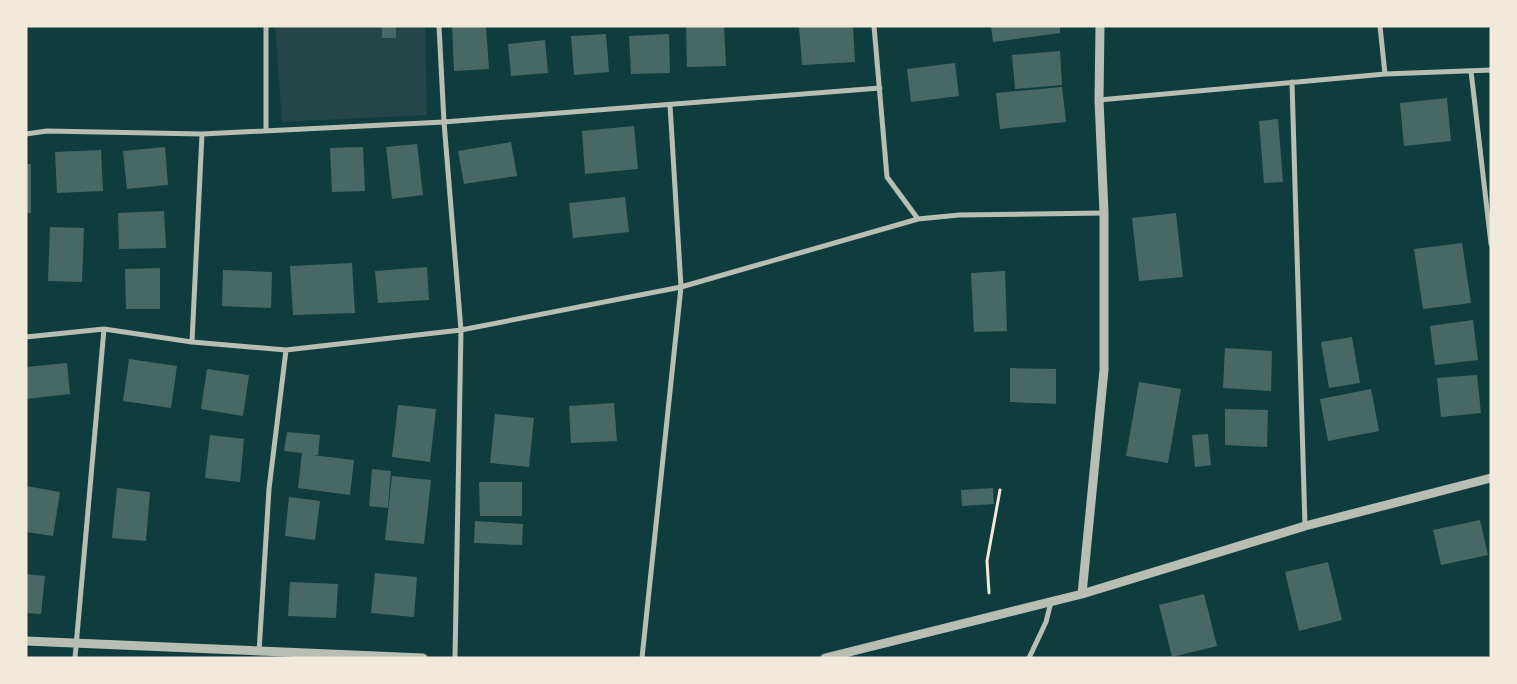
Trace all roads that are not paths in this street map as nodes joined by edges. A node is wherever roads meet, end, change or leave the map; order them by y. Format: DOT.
graph roads {
  1 [pos="266,26"];
  2 [pos="439,26"];
  3 [pos="874,26"];
  4 [pos="1100,26"];
  5 [pos="1380,26"];
  6 [pos="1491,70"];
  7 [pos="1471,71"];
  8 [pos="1385,74"];
  9 [pos="1292,82"];
  10 [pos="880,88"];
  11 [pos="1099,100"];
  12 [pos="670,105"];
  13 [pos="444,122"];
  14 [pos="266,129"];
  15 [pos="26,134"];
  16 [pos="202,134"];
  17 [pos="1104,213"];
  18 [pos="918,219"];
  19 [pos="1491,244"];
  20 [pos="681,288"];
  21 [pos="104,329"];
  22 [pos="461,330"];
  23 [pos="26,337"];
  24 [pos="192,342"];
  25 [pos="286,350"];
  26 [pos="1491,478"];
  27 [pos="1305,526"];
  28 [pos="1082,594"];
  29 [pos="1051,602"];
  30 [pos="26,641"];
  31 [pos="76,642"];
  32 [pos="259,652"];
  33 [pos="75,658"];
  34 [pos="423,658"];
  35 [pos="455,658"];
  36 [pos="642,658"];
  37 [pos="825,658"];
  38 [pos="1029,658"];
  1 -- 14 [label="street"];
  2 -- 13 [label="street"];
  3 -- 10 [label="street"];
  4 -- 11 [label="street"];
  5 -- 8 [label="street"];
  6 -- 7 [label="street"];
  7 -- 8 [label="street"];
  7 -- 19 [label="street"];
  8 -- 9 [label="street"];
  9 -- 11 [label="street"];
  9 -- 27 [label="street"];
  10 -- 12 [label="street"];
  10 -- 18 [label="street"];
  11 -- 17 [label="street"];
  12 -- 13 [label="street"];
  12 -- 20 [label="street"];
  13 -- 14 [label="street"];
  13 -- 22 [label="street"];
  14 -- 16 [label="street"];
  15 -- 16 [label="street"];
  16 -- 24 [label="street"];
  17 -- 18 [label="street"];
  17 -- 28 [label="street"];
  18 -- 20 [label="street"];
  20 -- 22 [label="street"];
  20 -- 36 [label="street"];
  21 -- 23 [label="street"];
  21 -- 24 [label="street"];
  21 -- 31 [label="street"];
  22 -- 25 [label="street"];
  22 -- 35 [label="street"];
  24 -- 25 [label="street"];
  25 -- 32 [label="street"];
  26 -- 27 [label="street"];
  27 -- 28 [label="street"];
  28 -- 29 [label="street"];
  29 -- 37 [label="street"];
  29 -- 38 [label="street"];
  30 -- 31 [label="street"];
  31 -- 32 [label="street"];
  31 -- 33 [label="street"];
  32 -- 34 [label="street"];
}
